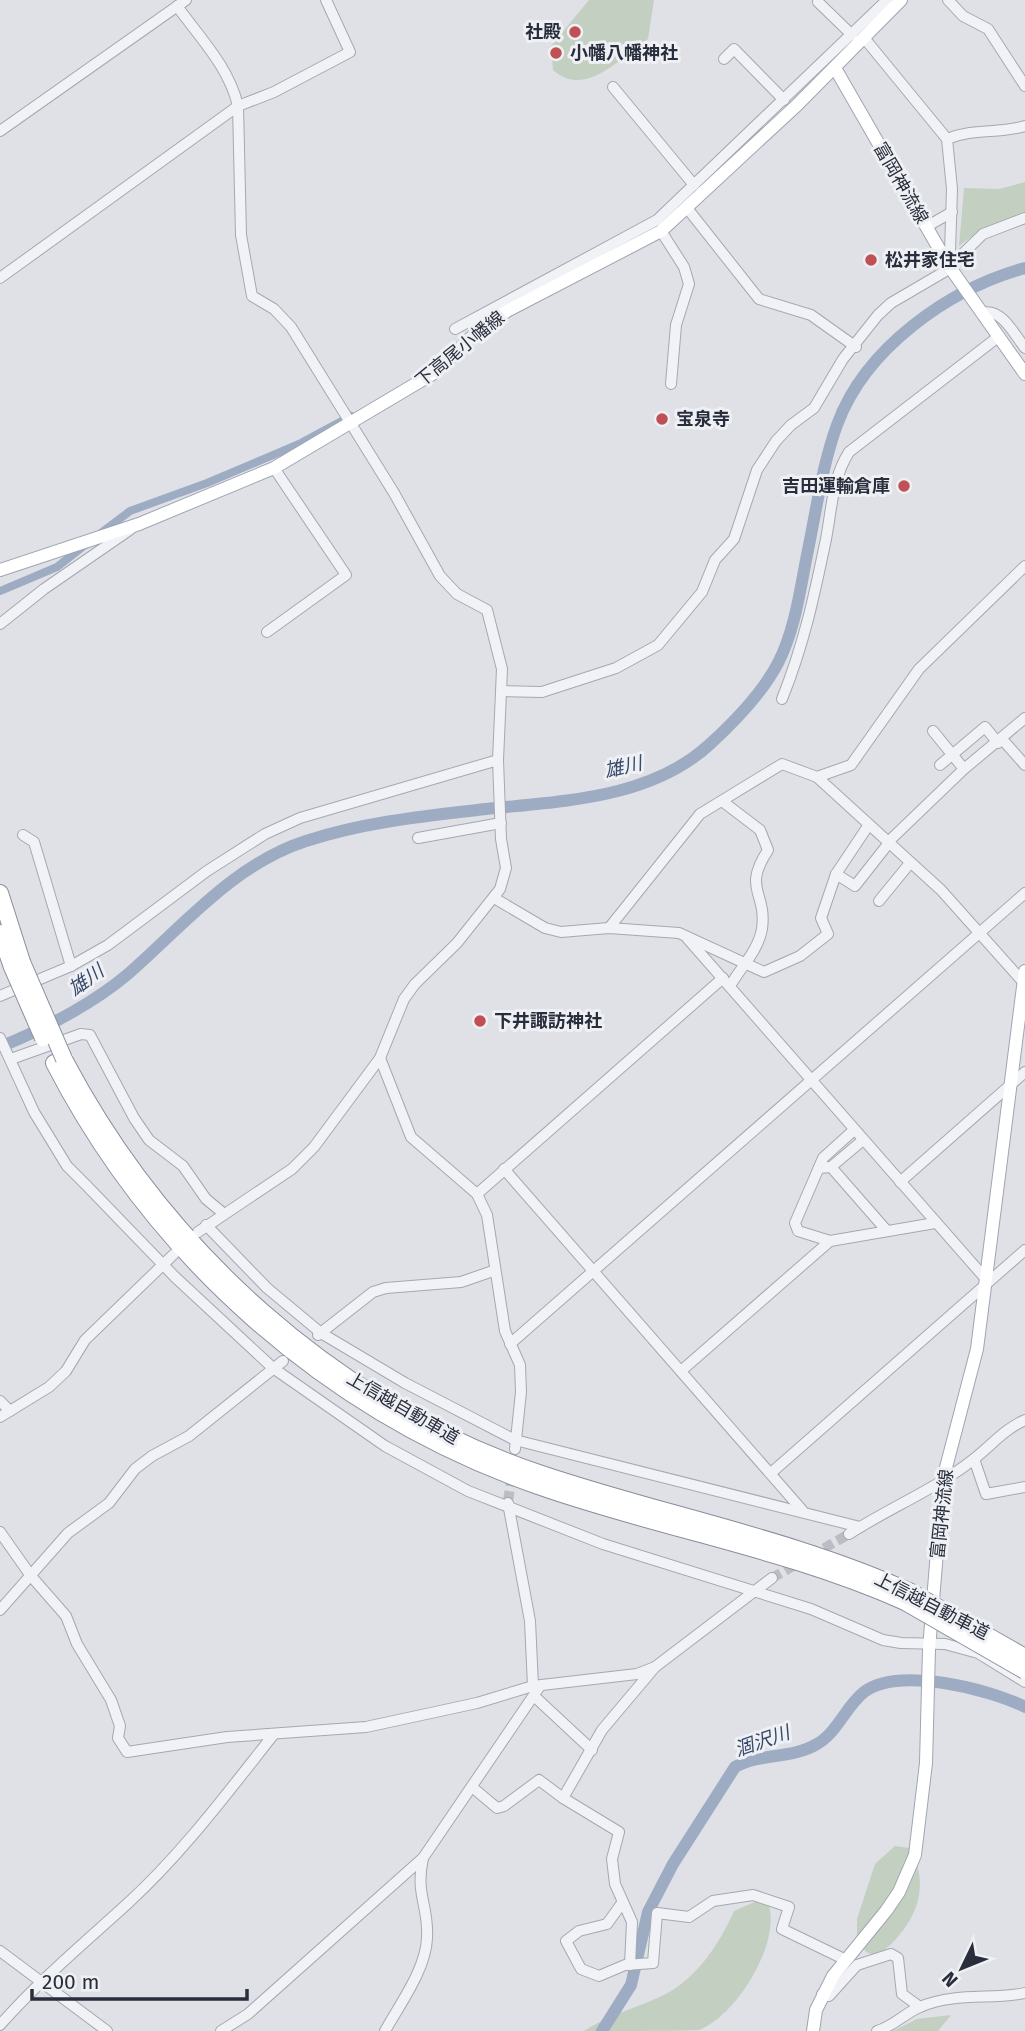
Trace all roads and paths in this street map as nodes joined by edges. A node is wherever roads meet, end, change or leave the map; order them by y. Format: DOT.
graph roads {
  1 [pos="326,0"];
  2 [pos="887,0"];
  3 [pos="901,0"];
  4 [pos="948,0"];
  5 [pos="818,2"];
  6 [pos="181,3"];
  7 [pos="858,37"];
  8 [pos="724,59"];
  9 [pos="835,68"];
  10 [pos="1025,86"];
  11 [pos="613,87"];
  12 [pos="784,100"];
  13 [pos="238,106"];
  14 [pos="1025,126"];
  15 [pos="0,131"];
  16 [pos="947,139"];
  17 [pos="694,185"];
  18 [pos="687,208"];
  19 [pos="952,212"];
  20 [pos="1025,218"];
  21 [pos="926,227"];
  22 [pos="661,232"];
  23 [pos="950,252"];
  24 [pos="951,270"];
  25 [pos="561,276"];
  26 [pos="0,278"];
  27 [pos="978,308"];
  28 [pos="455,329"];
  29 [pos="998,337"];
  30 [pos="856,347"];
  31 [pos="1025,348"];
  32 [pos="1025,374"];
  33 [pos="671,384"];
  34 [pos="352,425"];
  35 [pos="274,468"];
  36 [pos="139,524"];
  37 [pos="1025,566"];
  38 [pos="0,570"];
  39 [pos="0,624"];
  40 [pos="267,632"];
  41 [pos="502,691"];
  42 [pos="782,699"];
  43 [pos="1025,718"];
  44 [pos="933,731"];
  45 [pos="1000,741"];
  46 [pos="951,755"];
  47 [pos="498,760"];
  48 [pos="940,765"];
  49 [pos="1025,765"];
  50 [pos="964,769"];
  51 [pos="817,777"];
  52 [pos="722,801"];
  53 [pos="501,822"];
  54 [pos="868,826"];
  55 [pos="23,835"];
  56 [pos="418,838"];
  57 [pos="888,843"];
  58 [pos="910,863"];
  59 [pos="836,874"];
  60 [pos="0,892"];
  61 [pos="1025,893"];
  62 [pos="494,898"];
  63 [pos="879,901"];
  64 [pos="609,928"];
  65 [pos="0,933"];
  66 [pos="979,933"];
  67 [pos="687,938"];
  68 [pos="746,962"];
  69 [pos="17,964"];
  70 [pos="71,966"];
  71 [pos="1025,979"];
  72 [pos="726,982"];
  73 [pos="0,996"];
  74 [pos="0,1038"];
  75 [pos="10,1057"];
  76 [pos="380,1058"];
  77 [pos="1025,1072"];
  78 [pos="812,1080"];
  79 [pos="1011,1085"];
  80 [pos="853,1130"];
  81 [pos="863,1140"];
  82 [pos="825,1168"];
  83 [pos="504,1169"];
  84 [pos="900,1182"];
  85 [pos="477,1194"];
  86 [pos="223,1213"];
  87 [pos="935,1223"];
  88 [pos="887,1231"];
  89 [pos="830,1241"];
  90 [pos="1025,1250"];
  91 [pos="174,1254"];
  92 [pos="162,1265"];
  93 [pos="595,1270"];
  94 [pos="493,1272"];
  95 [pos="985,1283"];
  96 [pos="319,1335"];
  97 [pos="510,1344"];
  98 [pos="278,1365"];
  99 [pos="681,1371"];
  100 [pos="0,1401"];
  101 [pos="5,1414"];
  102 [pos="1025,1420"];
  103 [pos="515,1445"];
  104 [pos="975,1458"];
  105 [pos="771,1473"];
  106 [pos="943,1479"];
  107 [pos="1025,1487"];
  108 [pos="508,1505"];
  109 [pos="802,1510"];
  110 [pos="860,1527"];
  111 [pos="0,1532"];
  112 [pos="849,1534"];
  113 [pos="32,1576"];
  114 [pos="772,1578"];
  115 [pos="753,1591"];
  116 [pos="908,1597"];
  117 [pos="0,1610"];
  118 [pos="930,1646"];
  119 [pos="1025,1657"];
  120 [pos="655,1667"];
  121 [pos="1025,1671"];
  122 [pos="1025,1682"];
  123 [pos="536,1690"];
  124 [pos="274,1734"];
  125 [pos="592,1750"];
  126 [pos="472,1787"];
  127 [pos="563,1798"];
  128 [pos="423,1858"];
  129 [pos="622,1903"];
  130 [pos="3,1957"];
  131 [pos="846,1960"];
  132 [pos="630,1965"];
  133 [pos="39,1981"];
  134 [pos="1025,1993"];
  135 [pos="822,1994"];
  136 [pos="920,2007"];
  137 [pos="0,2025"];
  138 [pos="107,2031"];
  139 [pos="221,2031"];
  140 [pos="385,2031"];
  141 [pos="813,2031"];
  142 [pos="877,2031"];
  1 -- 13 [label="street"];
  2 -- 7 [label="street"];
  3 -- 7 [label="main road"];
  4 -- 10 [label="street"];
  5 -- 7 [label="street"];
  6 -- 13 [label="street"];
  6 -- 15 [label="street"];
  7 -- 9 [label="main road"];
  7 -- 12 [label="street"];
  7 -- 16 [label="street"];
  8 -- 12 [label="street"];
  9 -- 18 [label="main road, 下高尾小幡線"];
  9 -- 21 [label="main road, 富岡神流線"];
  11 -- 17 [label="street"];
  12 -- 17 [label="street"];
  13 -- 26 [label="street"];
  13 -- 34 [label="street"];
  14 -- 16 [label="street"];
  16 -- 19 [label="street"];
  17 -- 25 [label="street"];
  18 -- 22 [label="main road, 下高尾小幡線"];
  18 -- 30 [label="street"];
  19 -- 21 [label="street"];
  19 -- 23 [label="street"];
  20 -- 24 [label="street"];
  21 -- 24 [label="main road, 富岡神流線"];
  22 -- 25 [label="main road, 下高尾小幡線"];
  22 -- 33 [label="street"];
  24 -- 27 [label="main road, 富岡神流線"];
  24 -- 30 [label="street"];
  25 -- 28 [label="street"];
  25 -- 34 [label="main road, 下高尾小幡線"];
  27 -- 29 [label="main road, 富岡神流線"];
  27 -- 31 [label="street"];
  29 -- 32 [label="main road, 富岡神流線"];
  29 -- 42 [label="street"];
  30 -- 41 [label="street"];
  34 -- 35 [label="main road, 下高尾小幡線"];
  34 -- 41 [label="street"];
  35 -- 36 [label="main road, 下高尾小幡線"];
  35 -- 40 [label="street"];
  36 -- 38 [label="main road, 下高尾小幡線"];
  36 -- 39 [label="street"];
  37 -- 51 [label="street"];
  41 -- 47 [label="street"];
  43 -- 45 [label="street"];
  44 -- 46 [label="street"];
  45 -- 46 [label="street"];
  45 -- 49 [label="street"];
  45 -- 50 [label="street"];
  46 -- 48 [label="street"];
  46 -- 50 [label="street"];
  47 -- 53 [label="street"];
  47 -- 70 [label="street"];
  50 -- 57 [label="street"];
  51 -- 52 [label="street"];
  51 -- 54 [label="street"];
  52 -- 64 [label="street"];
  52 -- 68 [label="street"];
  53 -- 56 [label="street"];
  53 -- 62 [label="street"];
  54 -- 57 [label="street"];
  54 -- 59 [label="street"];
  55 -- 70 [label="street"];
  57 -- 58 [label="street"];
  57 -- 59 [label="street"];
  58 -- 63 [label="street"];
  58 -- 66 [label="street"];
  59 -- 68 [label="street"];
  60 -- 69 [label="highway, 上信越自動車道"];
  61 -- 66 [label="street"];
  62 -- 64 [label="street"];
  62 -- 76 [label="street"];
  64 -- 67 [label="street"];
  65 -- 69 [label="highway, 上信越自動車道"];
  66 -- 71 [label="street"];
  66 -- 78 [label="street"];
  67 -- 68 [label="street"];
  67 -- 72 [label="street"];
  68 -- 72 [label="street"];
  69 -- 116 [label="highway, 上信越自動車道, bridge"];
  70 -- 73 [label="street"];
  71 -- 79 [label="main road, 富岡神流線"];
  72 -- 78 [label="street"];
  72 -- 83 [label="street"];
  74 -- 75 [label="street"];
  75 -- 86 [label="street"];
  75 -- 92 [label="street"];
  76 -- 85 [label="street"];
  76 -- 86 [label="street"];
  77 -- 79 [label="street"];
  78 -- 80 [label="street"];
  78 -- 93 [label="street"];
  79 -- 84 [label="street"];
  79 -- 95 [label="main road, 富岡神流線"];
  80 -- 81 [label="street"];
  80 -- 82 [label="street"];
  81 -- 82 [label="street"];
  81 -- 84 [label="street"];
  82 -- 88 [label="street"];
  82 -- 89 [label="street"];
  83 -- 85 [label="street"];
  83 -- 93 [label="street"];
  84 -- 87 [label="street"];
  85 -- 94 [label="street"];
  86 -- 96 [label="street"];
  87 -- 88 [label="street"];
  87 -- 95 [label="street"];
  88 -- 89 [label="street"];
  89 -- 99 [label="street"];
  90 -- 95 [label="street"];
  91 -- 92 [label="street"];
  92 -- 98 [label="street"];
  92 -- 101 [label="street"];
  93 -- 97 [label="street"];
  93 -- 99 [label="street"];
  94 -- 96 [label="street"];
  94 -- 97 [label="street"];
  95 -- 105 [label="street"];
  95 -- 106 [label="main road, 富岡神流線"];
  96 -- 103 [label="street"];
  97 -- 103 [label="street"];
  98 -- 108 [label="street"];
  98 -- 113 [label="street"];
  99 -- 105 [label="street"];
  100 -- 101 [label="street"];
  102 -- 104 [label="street"];
  103 -- 109 [label="street"];
  104 -- 106 [label="street"];
  104 -- 107 [label="street"];
  105 -- 109 [label="street"];
  106 -- 110 [label="street"];
  106 -- 118 [label="main road, 富岡神流線"];
  108 -- 115 [label="street"];
  108 -- 123 [label="street"];
  109 -- 110 [label="street"];
  110 -- 112 [label="street"];
  111 -- 113 [label="street"];
  113 -- 117 [label="street"];
  113 -- 124 [label="street"];
  114 -- 115 [label="street"];
  115 -- 118 [label="street"];
  115 -- 120 [label="street"];
  116 -- 119 [label="highway, 上信越自動車道, bridge"];
  116 -- 121 [label="highway, 上信越自動車道, bridge"];
  118 -- 122 [label="street"];
  118 -- 131 [label="main road, 富岡神流線"];
  120 -- 123 [label="street"];
  120 -- 125 [label="street"];
  123 -- 124 [label="street"];
  123 -- 125 [label="street"];
  123 -- 126 [label="street"];
  124 -- 133 [label="street"];
  125 -- 127 [label="street"];
  126 -- 127 [label="street"];
  126 -- 128 [label="street"];
  127 -- 129 [label="street"];
  128 -- 139 [label="street"];
  128 -- 140 [label="street"];
  129 -- 132 [label="street"];
  129 -- 132 [label="street"];
  130 -- 133 [label="street"];
  131 -- 132 [label="street"];
  131 -- 135 [label="main road, 富岡神流線"];
  133 -- 137 [label="street"];
  133 -- 138 [label="street"];
  134 -- 136 [label="street"];
  135 -- 136 [label="street"];
  135 -- 141 [label="main road, 富岡神流線"];
  136 -- 142 [label="street"];
}
